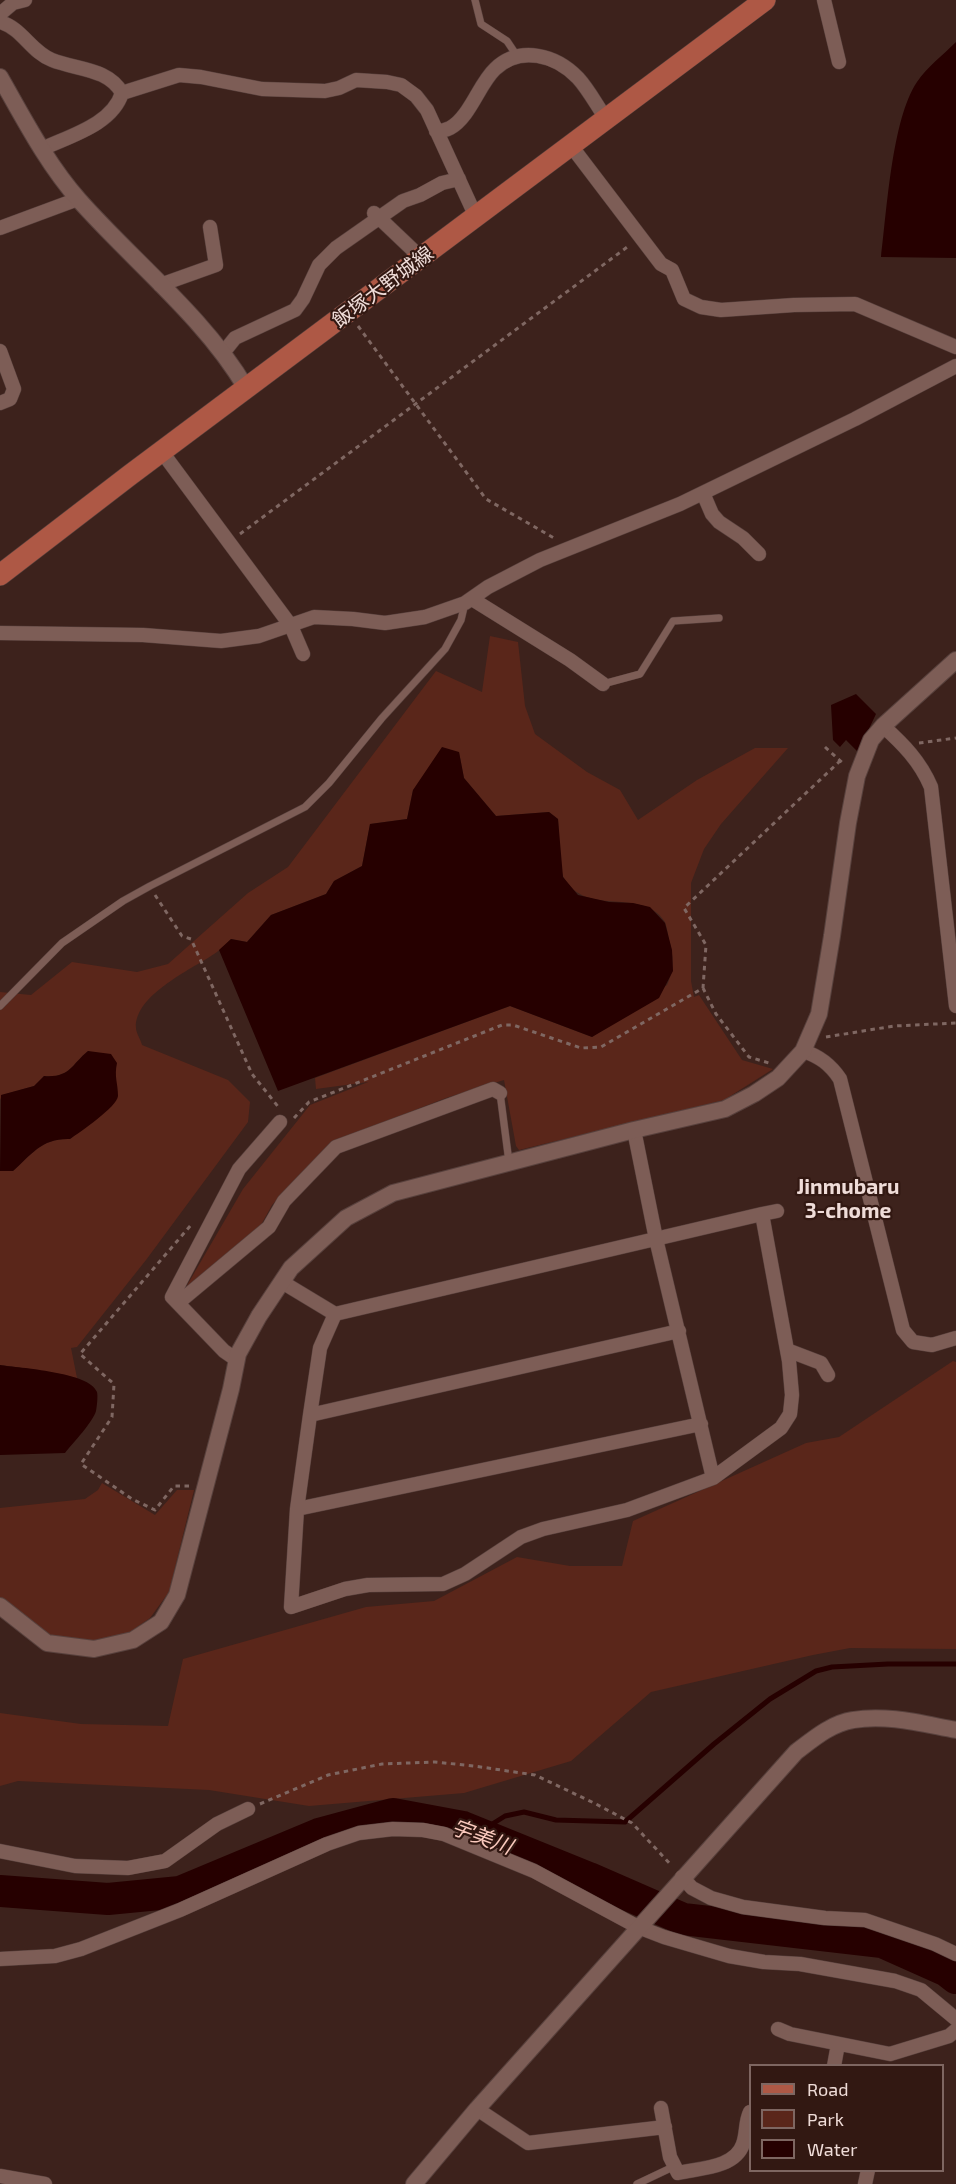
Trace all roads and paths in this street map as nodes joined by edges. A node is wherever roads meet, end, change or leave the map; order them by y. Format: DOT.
graph roads {
  1 [pos="25,0"];
  2 [pos="475,0"];
  3 [pos="765,0"];
  4 [pos="824,0"];
  5 [pos="0,14"];
  6 [pos="0,21"];
  7 [pos="517,56"];
  8 [pos="839,62"];
  9 [pos="0,77"];
  10 [pos="123,93"];
  11 [pos="607,120"];
  12 [pos="436,132"];
  13 [pos="572,147"];
  14 [pos="42,149"];
  15 [pos="459,179"];
  16 [pos="78,199"];
  17 [pos="376,214"];
  18 [pos="477,217"];
  19 [pos="210,227"];
  20 [pos="0,228"];
  21 [pos="640,237"];
  22 [pos="420,259"];
  23 [pos="160,285"];
  24 [pos="348,313"];
  25 [pos="956,347"];
  26 [pos="0,351"];
  27 [pos="224,353"];
  28 [pos="956,366"];
  29 [pos="246,388"];
  30 [pos="0,403"];
  31 [pos="416,403"];
  32 [pos="162,452"];
  33 [pos="703,493"];
  34 [pos="229,542"];
  35 [pos="571,548"];
  36 [pos="759,554"];
  37 [pos="0,575"];
  38 [pos="469,601"];
  39 [pos="720,618"];
  40 [pos="291,626"];
  41 [pos="0,633"];
  42 [pos="303,654"];
  43 [pos="956,660"];
  44 [pos="603,684"];
  45 [pos="882,726"];
  46 [pos="956,738"];
  47 [pos="825,747"];
  48 [pos="906,748"];
  49 [pos="840,760"];
  50 [pos="857,776"];
  51 [pos="150,886"];
  52 [pos="703,988"];
  53 [pos="0,1006"];
  54 [pos="956,1006"];
  55 [pos="956,1023"];
  56 [pos="806,1045"];
  57 [pos="785,1070"];
  58 [pos="500,1092"];
  59 [pos="287,1121"];
  60 [pos="634,1130"];
  61 [pos="509,1162"];
  62 [pos="777,1210"];
  63 [pos="762,1214"];
  64 [pos="194,1222"];
  65 [pos="656,1239"];
  66 [pos="282,1282"];
  67 [pos="178,1303"];
  68 [pos="335,1314"];
  69 [pos="679,1331"];
  70 [pos="956,1338"];
  71 [pos="787,1350"];
  72 [pos="237,1360"];
  73 [pos="828,1375"];
  74 [pos="310,1415"];
  75 [pos="701,1424"];
  76 [pos="712,1478"];
  77 [pos="205,1489"];
  78 [pos="297,1509"];
  79 [pos="0,1606"];
  80 [pos="956,1731"];
  81 [pos="248,1809"];
  82 [pos="0,1851"];
  83 [pos="680,1880"];
  84 [pos="641,1924"];
  85 [pos="956,1954"];
  86 [pos="0,1959"];
  87 [pos="956,2019"];
  88 [pos="778,2029"];
  89 [pos="956,2030"];
  90 [pos="838,2044"];
  91 [pos="834,2064"];
  92 [pos="661,2108"];
  93 [pos="477,2109"];
  94 [pos="749,2114"];
  95 [pos="665,2127"];
  96 [pos="675,2166"];
  97 [pos="0,2176"];
  98 [pos="45,2184"];
  99 [pos="414,2184"];
  100 [pos="636,2184"];
  1 -- 5 [label="street"];
  2 -- 7 [label="lane"];
  3 -- 11 [label="main road, 飯塚大野城線"];
  4 -- 8 [label="street"];
  6 -- 10 [label="street"];
  7 -- 11 [label="street"];
  7 -- 12 [label="street"];
  9 -- 14 [label="street"];
  10 -- 12 [label="street"];
  10 -- 14 [label="street"];
  11 -- 13 [label="main road, 飯塚大野城線"];
  12 -- 15 [label="street"];
  13 -- 18 [label="main road, 飯塚大野城線"];
  13 -- 21 [label="street"];
  14 -- 16 [label="street"];
  15 -- 17 [label="street"];
  15 -- 18 [label="street"];
  16 -- 20 [label="street"];
  16 -- 23 [label="street"];
  17 -- 22 [label="street"];
  17 -- 27 [label="street"];
  18 -- 22 [label="main road, 飯塚大野城線"];
  19 -- 23 [label="street"];
  21 -- 25 [label="street"];
  21 -- 31 [label="path"];
  22 -- 24 [label="main road, 飯塚大野城線"];
  23 -- 27 [label="street"];
  24 -- 29 [label="main road, 飯塚大野城線"];
  24 -- 31 [label="path"];
  26 -- 30 [label="street"];
  27 -- 29 [label="street"];
  28 -- 33 [label="street"];
  29 -- 32 [label="main road, 飯塚大野城線"];
  31 -- 34 [label="path"];
  31 -- 35 [label="path"];
  32 -- 34 [label="street"];
  32 -- 37 [label="main road, 飯塚大野城線"];
  33 -- 35 [label="street"];
  33 -- 36 [label="street"];
  34 -- 40 [label="street"];
  35 -- 38 [label="street"];
  38 -- 40 [label="street"];
  38 -- 44 [label="street"];
  38 -- 51 [label="lane"];
  39 -- 44 [label="lane"];
  40 -- 41 [label="street"];
  40 -- 42 [label="street"];
  43 -- 45 [label="street"];
  45 -- 48 [label="street"];
  45 -- 50 [label="street"];
  46 -- 48 [label="path"];
  47 -- 49 [label="path"];
  48 -- 54 [label="street"];
  49 -- 50 [label="path"];
  49 -- 52 [label="path"];
  50 -- 56 [label="street"];
  51 -- 53 [label="lane"];
  51 -- 59 [label="path"];
  52 -- 57 [label="path"];
  52 -- 59 [label="path"];
  55 -- 56 [label="path"];
  56 -- 57 [label="street"];
  56 -- 70 [label="street"];
  57 -- 60 [label="street"];
  58 -- 61 [label="lane"];
  58 -- 67 [label="street"];
  59 -- 67 [label="street"];
  60 -- 61 [label="street"];
  60 -- 65 [label="street"];
  61 -- 66 [label="street"];
  62 -- 63 [label="street"];
  63 -- 65 [label="street"];
  63 -- 71 [label="street"];
  64 -- 77 [label="path"];
  65 -- 68 [label="street"];
  65 -- 69 [label="street"];
  66 -- 68 [label="street"];
  66 -- 72 [label="street"];
  67 -- 72 [label="street"];
  68 -- 74 [label="street"];
  69 -- 74 [label="street"];
  69 -- 75 [label="street"];
  71 -- 73 [label="street"];
  71 -- 76 [label="street"];
  72 -- 77 [label="street"];
  74 -- 78 [label="street"];
  75 -- 76 [label="street"];
  75 -- 78 [label="street"];
  76 -- 78 [label="street"];
  77 -- 79 [label="street"];
  80 -- 83 [label="street"];
  81 -- 82 [label="street"];
  81 -- 83 [label="path"];
  83 -- 84 [label="street"];
  83 -- 85 [label="street"];
  84 -- 86 [label="street"];
  84 -- 87 [label="street"];
  84 -- 93 [label="street"];
  88 -- 90 [label="street"];
  89 -- 90 [label="street"];
  90 -- 91 [label="street"];
  92 -- 95 [label="street"];
  93 -- 95 [label="street"];
  93 -- 99 [label="street"];
  94 -- 96 [label="street"];
  95 -- 96 [label="street"];
  96 -- 100 [label="lane"];
  97 -- 98 [label="street"];
}
